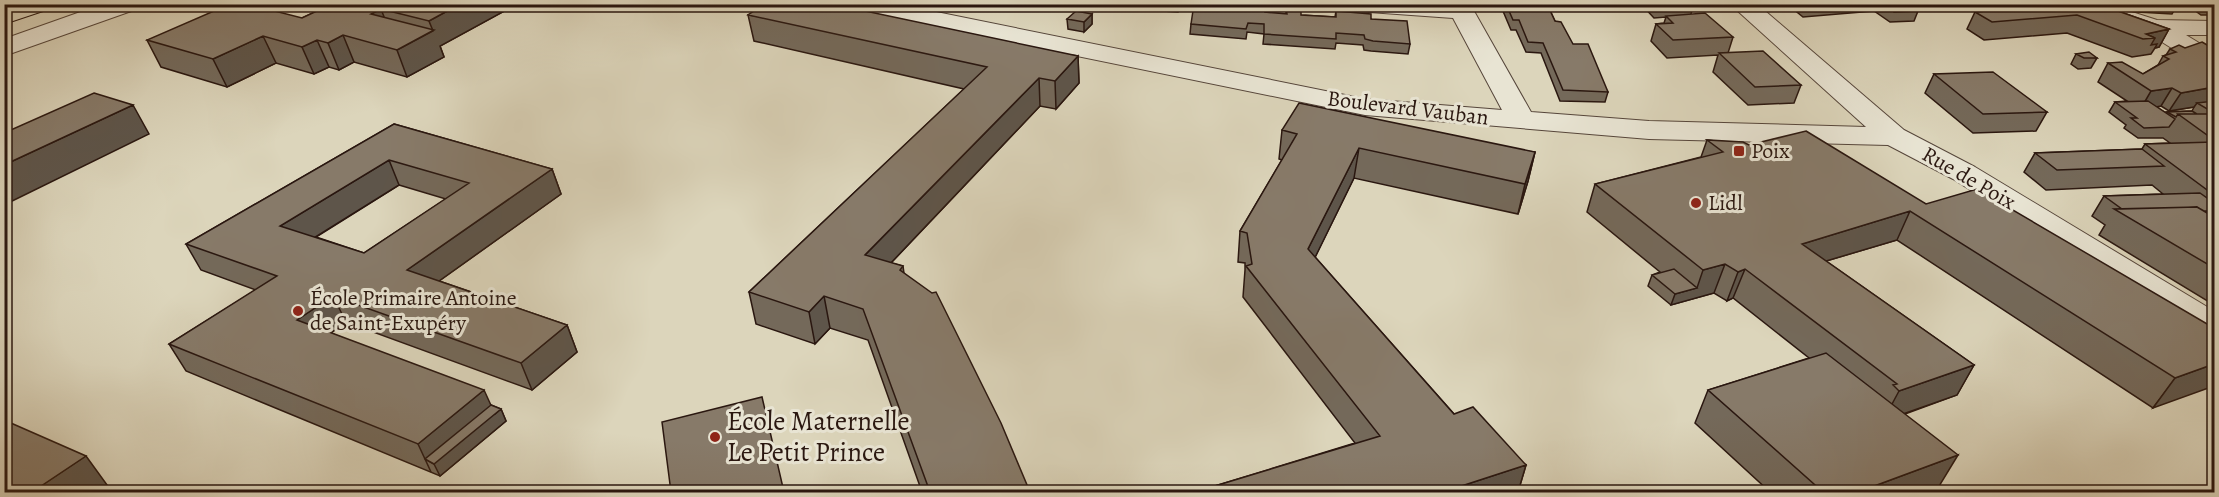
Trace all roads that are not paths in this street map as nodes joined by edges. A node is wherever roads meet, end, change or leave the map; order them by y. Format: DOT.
graph roads {
  1 [pos="40,4"];
  2 [pos="128,4"];
  3 [pos="858,4"];
  4 [pos="1355,4"];
  5 [pos="1742,4"];
  6 [pos="2080,4"];
  7 [pos="1459,8"];
  8 [pos="4,17"];
  9 [pos="2155,27"];
  10 [pos="2214,28"];
  11 [pos="4,48"];
  12 [pos="2214,63"];
  13 [pos="1522,121"];
  14 [pos="1894,136"];
  15 [pos="2214,327"];
  1 -- 8 [label="main road"];
  2 -- 11 [label="street"];
  3 -- 13 [label="street, Boulevard Vauban"];
  4 -- 7 [label="street"];
  5 -- 14 [label="street, Rue de Poix"];
  6 -- 9 [label="street"];
  7 -- 13 [label="street"];
  9 -- 10 [label="street"];
  9 -- 12 [label="street"];
  13 -- 14 [label="street, Boulevard Vauban"];
  14 -- 15 [label="street, Rue de Poix"];
}
